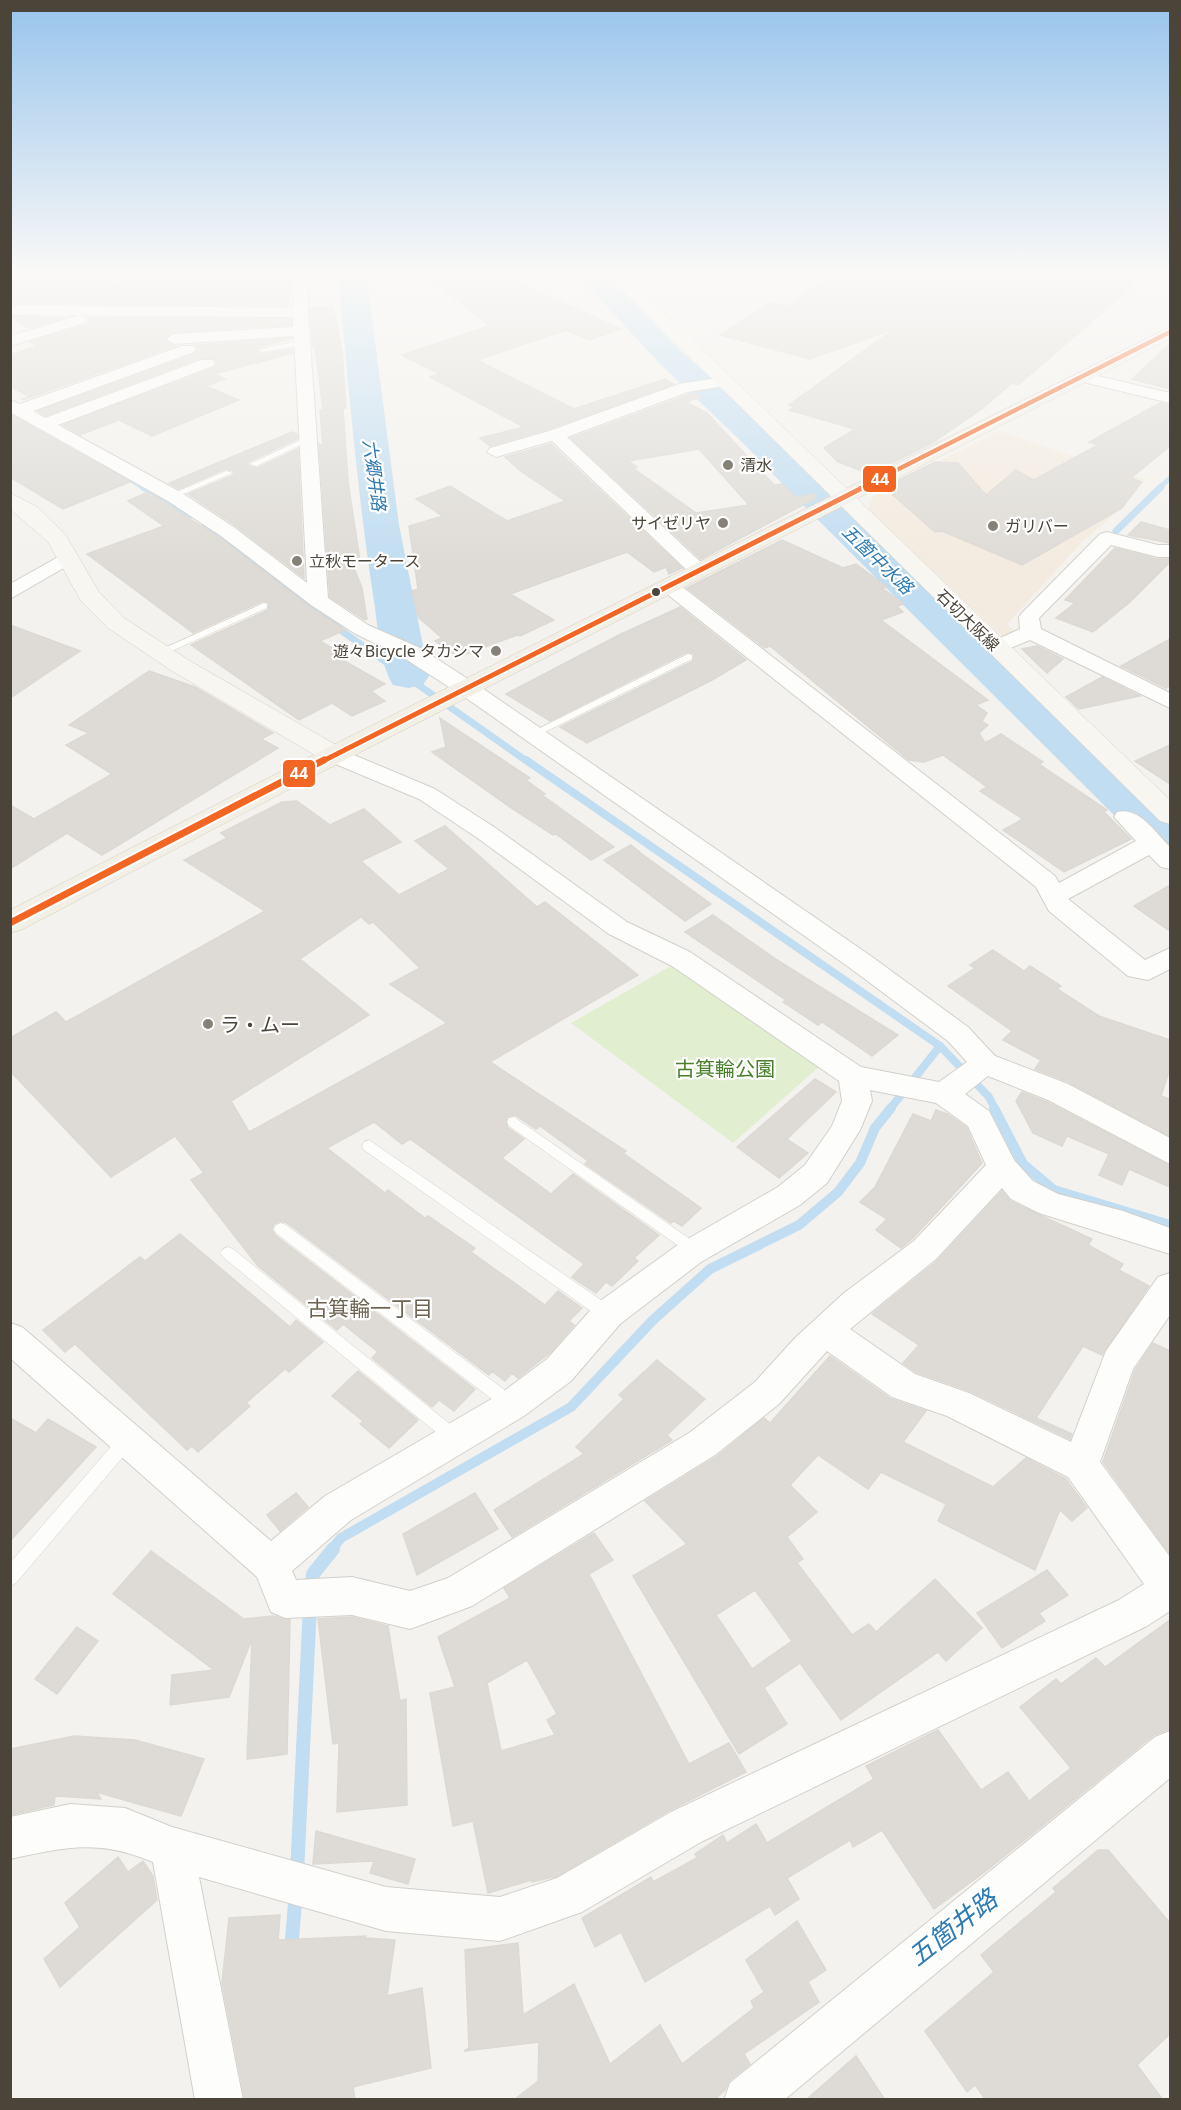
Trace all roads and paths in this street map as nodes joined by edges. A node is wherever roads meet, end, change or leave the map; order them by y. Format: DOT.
graph roads {
  1 [pos="124,370"];
  2 [pos="187,370"];
  3 [pos="217,370"];
  4 [pos="304,370"];
  5 [pos="706,370"];
  6 [pos="1094,370"];
  7 [pos="223,375"];
  8 [pos="1081,377"];
  9 [pos="717,382"];
  10 [pos="1170,398"];
  11 [pos="15,407"];
  12 [pos="44,423"];
  13 [pos="555,435"];
  14 [pos="308,440"];
  15 [pos="496,452"];
  16 [pos="253,464"];
  17 [pos="229,474"];
  18 [pos="172,495"];
  19 [pos="10,499"];
  20 [pos="828,504"];
  21 [pos="1170,551"];
  22 [pos="67,558"];
  23 [pos="699,570"];
  24 [pos="669,586"];
  25 [pos="10,593"];
  26 [pos="318,601"];
  27 [pos="264,606"];
  28 [pos="1031,632"];
  29 [pos="996,647"];
  30 [pos="161,652"];
  31 [pos="688,657"];
  32 [pos="462,691"];
  33 [pos="1170,701"];
  34 [pos="533,734"];
  35 [pos="334,755"];
  36 [pos="1170,815"];
  37 [pos="1126,817"];
  38 [pos="1152,843"];
  39 [pos="1170,861"];
  40 [pos="1054,896"];
  41 [pos="10,922"];
  42 [pos="1170,957"];
  43 [pos="985,1063"];
  44 [pos="853,1076"];
  45 [pos="944,1094"];
  46 [pos="514,1122"];
  47 [pos="369,1146"];
  48 [pos="1170,1152"];
  49 [pos="1002,1168"];
  50 [pos="281,1229"];
  51 [pos="1170,1241"];
  52 [pos="695,1250"];
  53 [pos="228,1253"];
  54 [pos="1170,1287"];
  55 [pos="608,1314"];
  56 [pos="826,1331"];
  57 [pos="10,1337"];
  58 [pos="512,1405"];
  59 [pos="455,1438"];
  60 [pos="127,1440"];
  61 [pos="1081,1465"];
  62 [pos="271,1565"];
  63 [pos="10,1578"];
  64 [pos="1170,1589"];
  65 [pos="1170,1752"];
  66 [pos="10,1838"];
  67 [pos="172,1848"];
  68 [pos="219,2100"];
  69 [pos="747,2100"];
  1 -- 11 [label="street"];
  2 -- 12 [label="street"];
  3 -- 7 [label="street"];
  4 -- 14 [label="street"];
  5 -- 9 [label="main road, 石切大阪線"];
  6 -- 8 [label="main road"];
  8 -- 10 [label="street"];
  8 -- 20 [label="main road"];
  9 -- 13 [label="street"];
  9 -- 20 [label="main road, 石切大阪線"];
  11 -- 12 [label="street"];
  12 -- 18 [label="street"];
  13 -- 15 [label="street"];
  13 -- 23 [label="street"];
  14 -- 16 [label="lane"];
  14 -- 26 [label="street"];
  17 -- 18 [label="lane"];
  18 -- 26 [label="street"];
  19 -- 22 [label="main road"];
  20 -- 23 [label="main road"];
  20 -- 29 [label="main road, 石切大阪線"];
  21 -- 28 [label="street"];
  22 -- 25 [label="street"];
  22 -- 30 [label="main road"];
  23 -- 24 [label="main road"];
  24 -- 32 [label="main road"];
  24 -- 40 [label="street"];
  26 -- 32 [label="street"];
  27 -- 30 [label="lane"];
  28 -- 29 [label="street"];
  28 -- 33 [label="street"];
  29 -- 36 [label="main road, 石切大阪線"];
  30 -- 35 [label="main road"];
  31 -- 34 [label="lane"];
  32 -- 34 [label="street"];
  32 -- 35 [label="main road"];
  34 -- 43 [label="street"];
  35 -- 41 [label="main road"];
  35 -- 44 [label="street"];
  37 -- 38 [label="street"];
  38 -- 39 [label="street"];
  38 -- 40 [label="street"];
  40 -- 42 [label="street"];
  43 -- 45 [label="street"];
  43 -- 48 [label="street"];
  44 -- 45 [label="street"];
  44 -- 52 [label="street"];
  45 -- 49 [label="street"];
  46 -- 52 [label="lane"];
  47 -- 55 [label="lane"];
  49 -- 51 [label="street"];
  49 -- 56 [label="street"];
  50 -- 58 [label="lane"];
  52 -- 55 [label="street"];
  53 -- 59 [label="lane"];
  54 -- 61 [label="street"];
  55 -- 58 [label="street"];
  56 -- 61 [label="street"];
  56 -- 62 [label="street"];
  57 -- 60 [label="street"];
  58 -- 59 [label="street"];
  59 -- 62 [label="street"];
  60 -- 62 [label="street"];
  60 -- 63 [label="lane"];
  61 -- 64 [label="street"];
  64 -- 67 [label="street"];
  65 -- 69 [label="street"];
  66 -- 67 [label="street"];
  67 -- 68 [label="street"];
}
